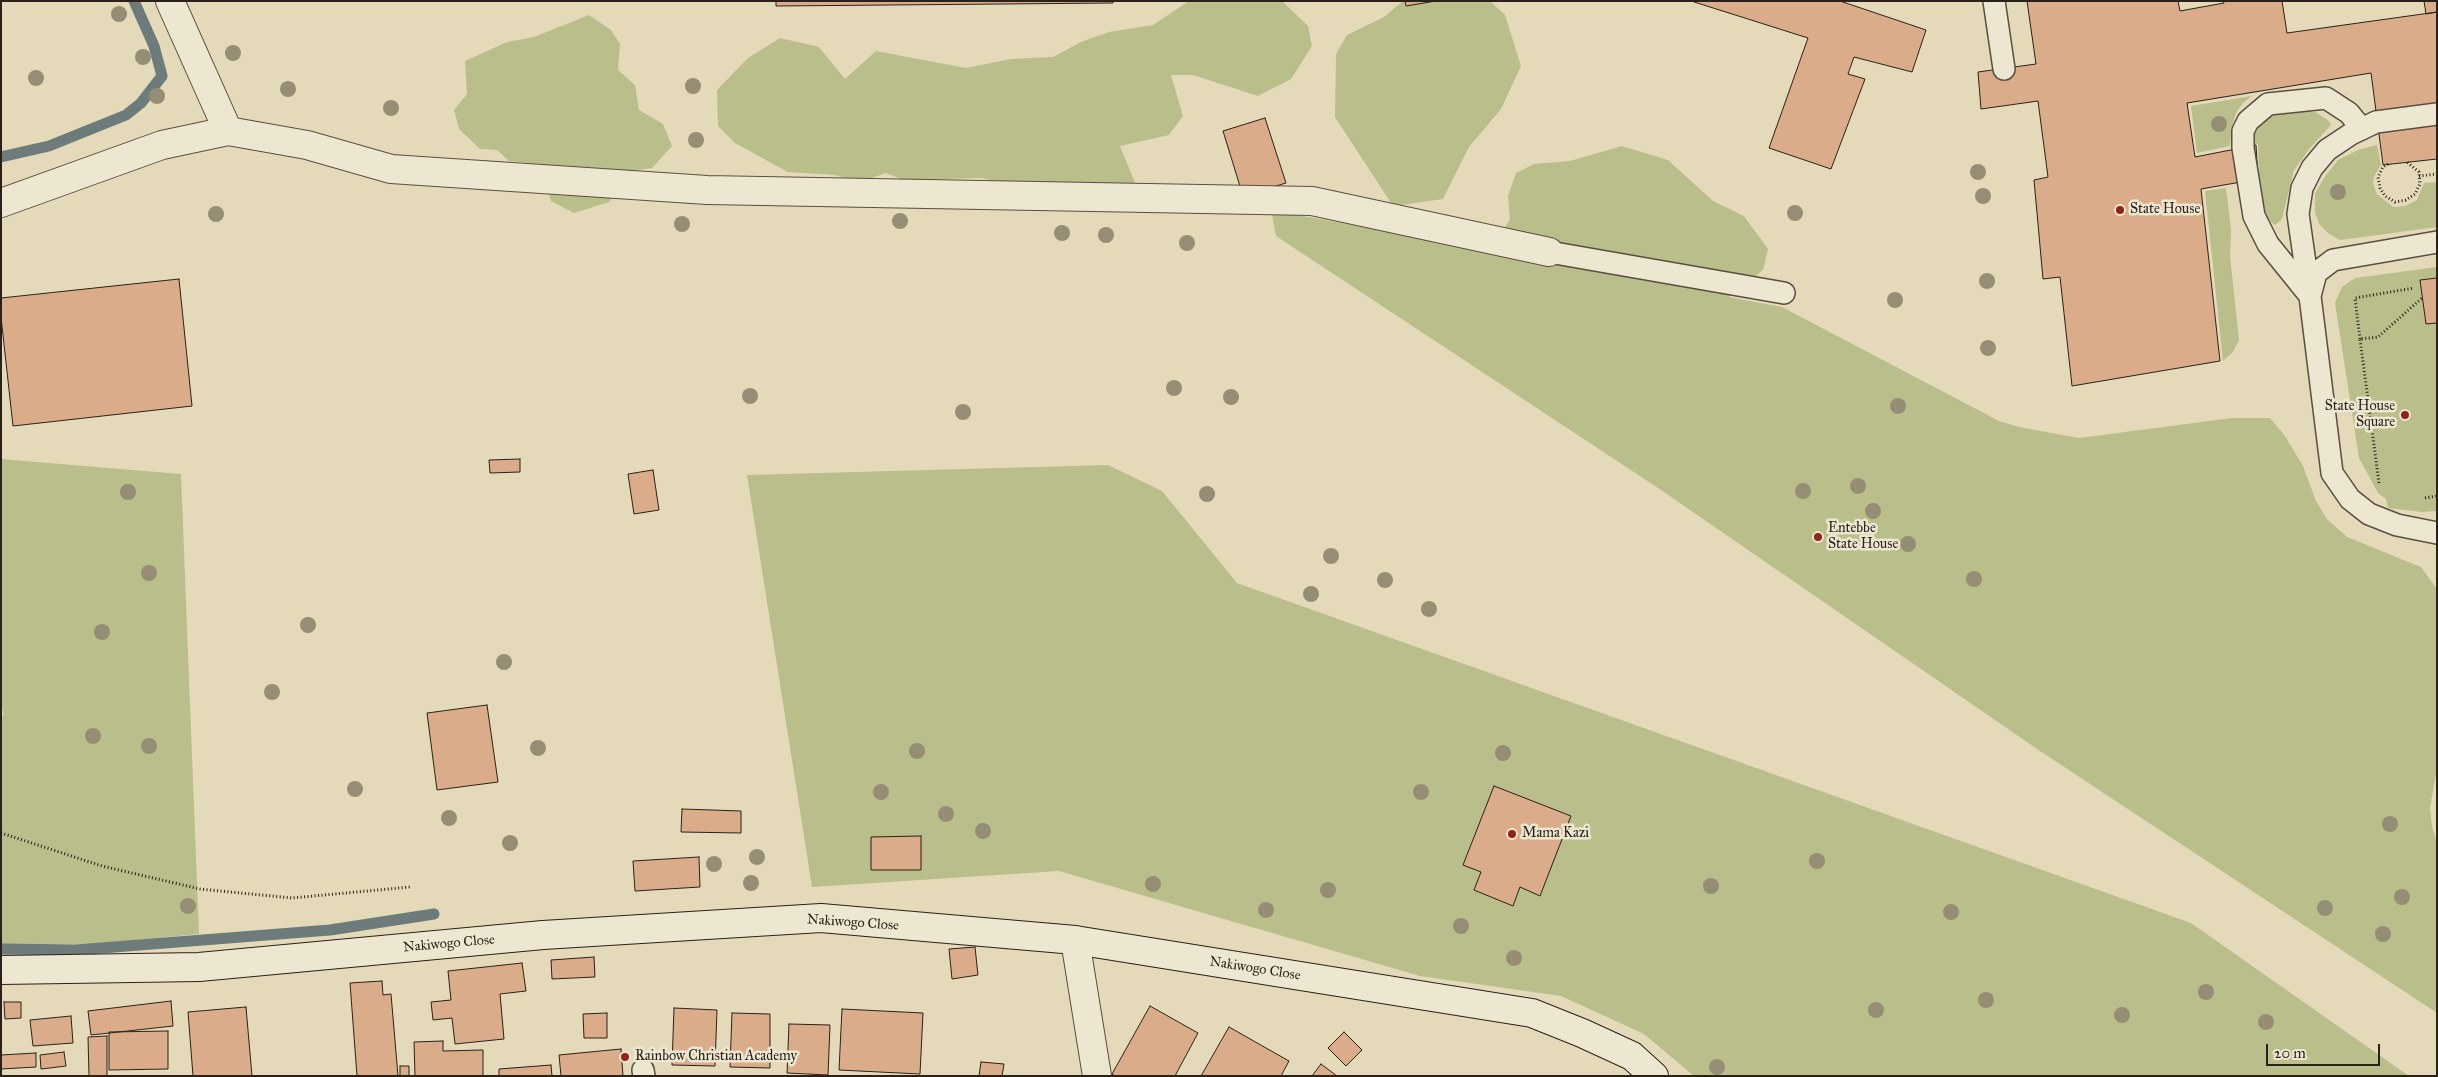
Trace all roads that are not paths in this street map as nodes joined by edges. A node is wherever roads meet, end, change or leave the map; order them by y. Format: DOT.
graph roads {
  1 [pos="170,1"];
  2 [pos="1994,1"];
  3 [pos="2004,69"];
  4 [pos="2437,114"];
  5 [pos="2362,129"];
  6 [pos="228,131"];
  7 [pos="1,203"];
  8 [pos="2437,242"];
  9 [pos="1549,252"];
  10 [pos="1784,292"];
  11 [pos="2310,296"];
  12 [pos="2437,533"];
  13 [pos="1075,940"];
  14 [pos="1,970"];
  15 [pos="1097,1076"];
  16 [pos="1654,1076"];
  1 -- 6 [label="street"];
  2 -- 3 [label="lane"];
  4 -- 5 [label="lane"];
  5 -- 11 [label="lane"];
  5 -- 11 [label="lane"];
  6 -- 7 [label="street"];
  6 -- 9 [label="street"];
  8 -- 11 [label="lane"];
  9 -- 10 [label="lane"];
  11 -- 12 [label="lane"];
  13 -- 14 [label="street, Nakiwogo Close"];
  13 -- 15 [label="street"];
  13 -- 16 [label="street, Nakiwogo Close"];
}
